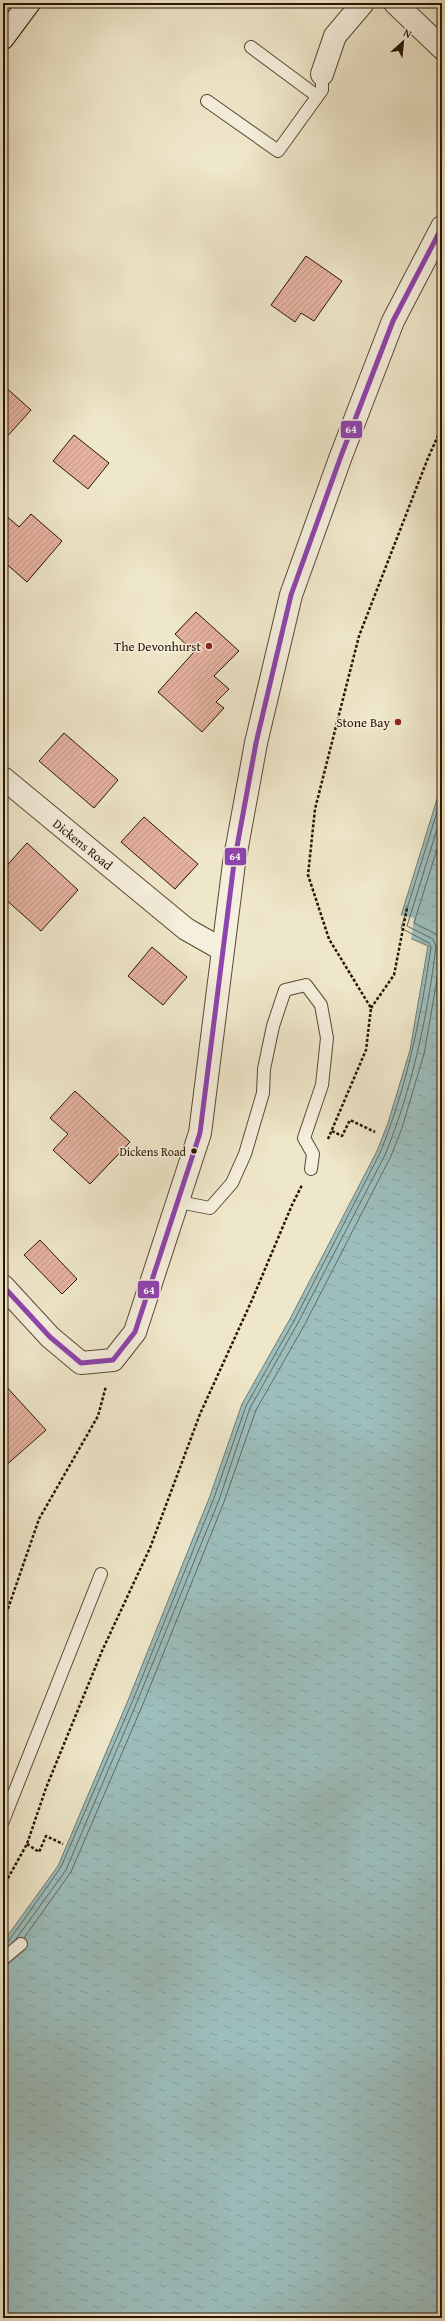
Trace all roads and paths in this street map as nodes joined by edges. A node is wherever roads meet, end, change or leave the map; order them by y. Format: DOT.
graph roads {
  1 [pos="30,3"];
  2 [pos="363,3"];
  3 [pos="395,3"];
  4 [pos="3,38"];
  5 [pos="251,47"];
  6 [pos="442,48"];
  7 [pos="322,74"];
  8 [pos="317,96"];
  9 [pos="207,101"];
  10 [pos="442,227"];
  11 [pos="3,778"];
  12 [pos="407,908"];
  13 [pos="223,950"];
  14 [pos="371,1008"];
  15 [pos="332,1132"];
  16 [pos="375,1132"];
  17 [pos="311,1169"];
  18 [pos="179,1202"];
  19 [pos="3,1286"];
  20 [pos="113,1360"];
  21 [pos="101,1574"];
  22 [pos="3,1623"];
  23 [pos="3,1821"];
  24 [pos="27,1844"];
  25 [pos="63,1844"];
  26 [pos="21,1944"];
  27 [pos="3,1959"];
  1 -- 4 [label="street"];
  2 -- 7 [label="street"];
  3 -- 6 [label="street"];
  5 -- 8 [label="lane"];
  7 -- 8 [label="lane"];
  8 -- 9 [label="lane"];
  10 -- 13 [label="street"];
  11 -- 13 [label="street, Dickens Road"];
  12 -- 14 [label="path"];
  13 -- 18 [label="street"];
  15 -- 16 [label="path"];
  17 -- 18 [label="lane"];
  18 -- 20 [label="street"];
  19 -- 20 [label="street"];
  20 -- 22 [label="path"];
  21 -- 23 [label="lane"];
  24 -- 25 [label="path"];
  26 -- 27 [label="lane"];
}
